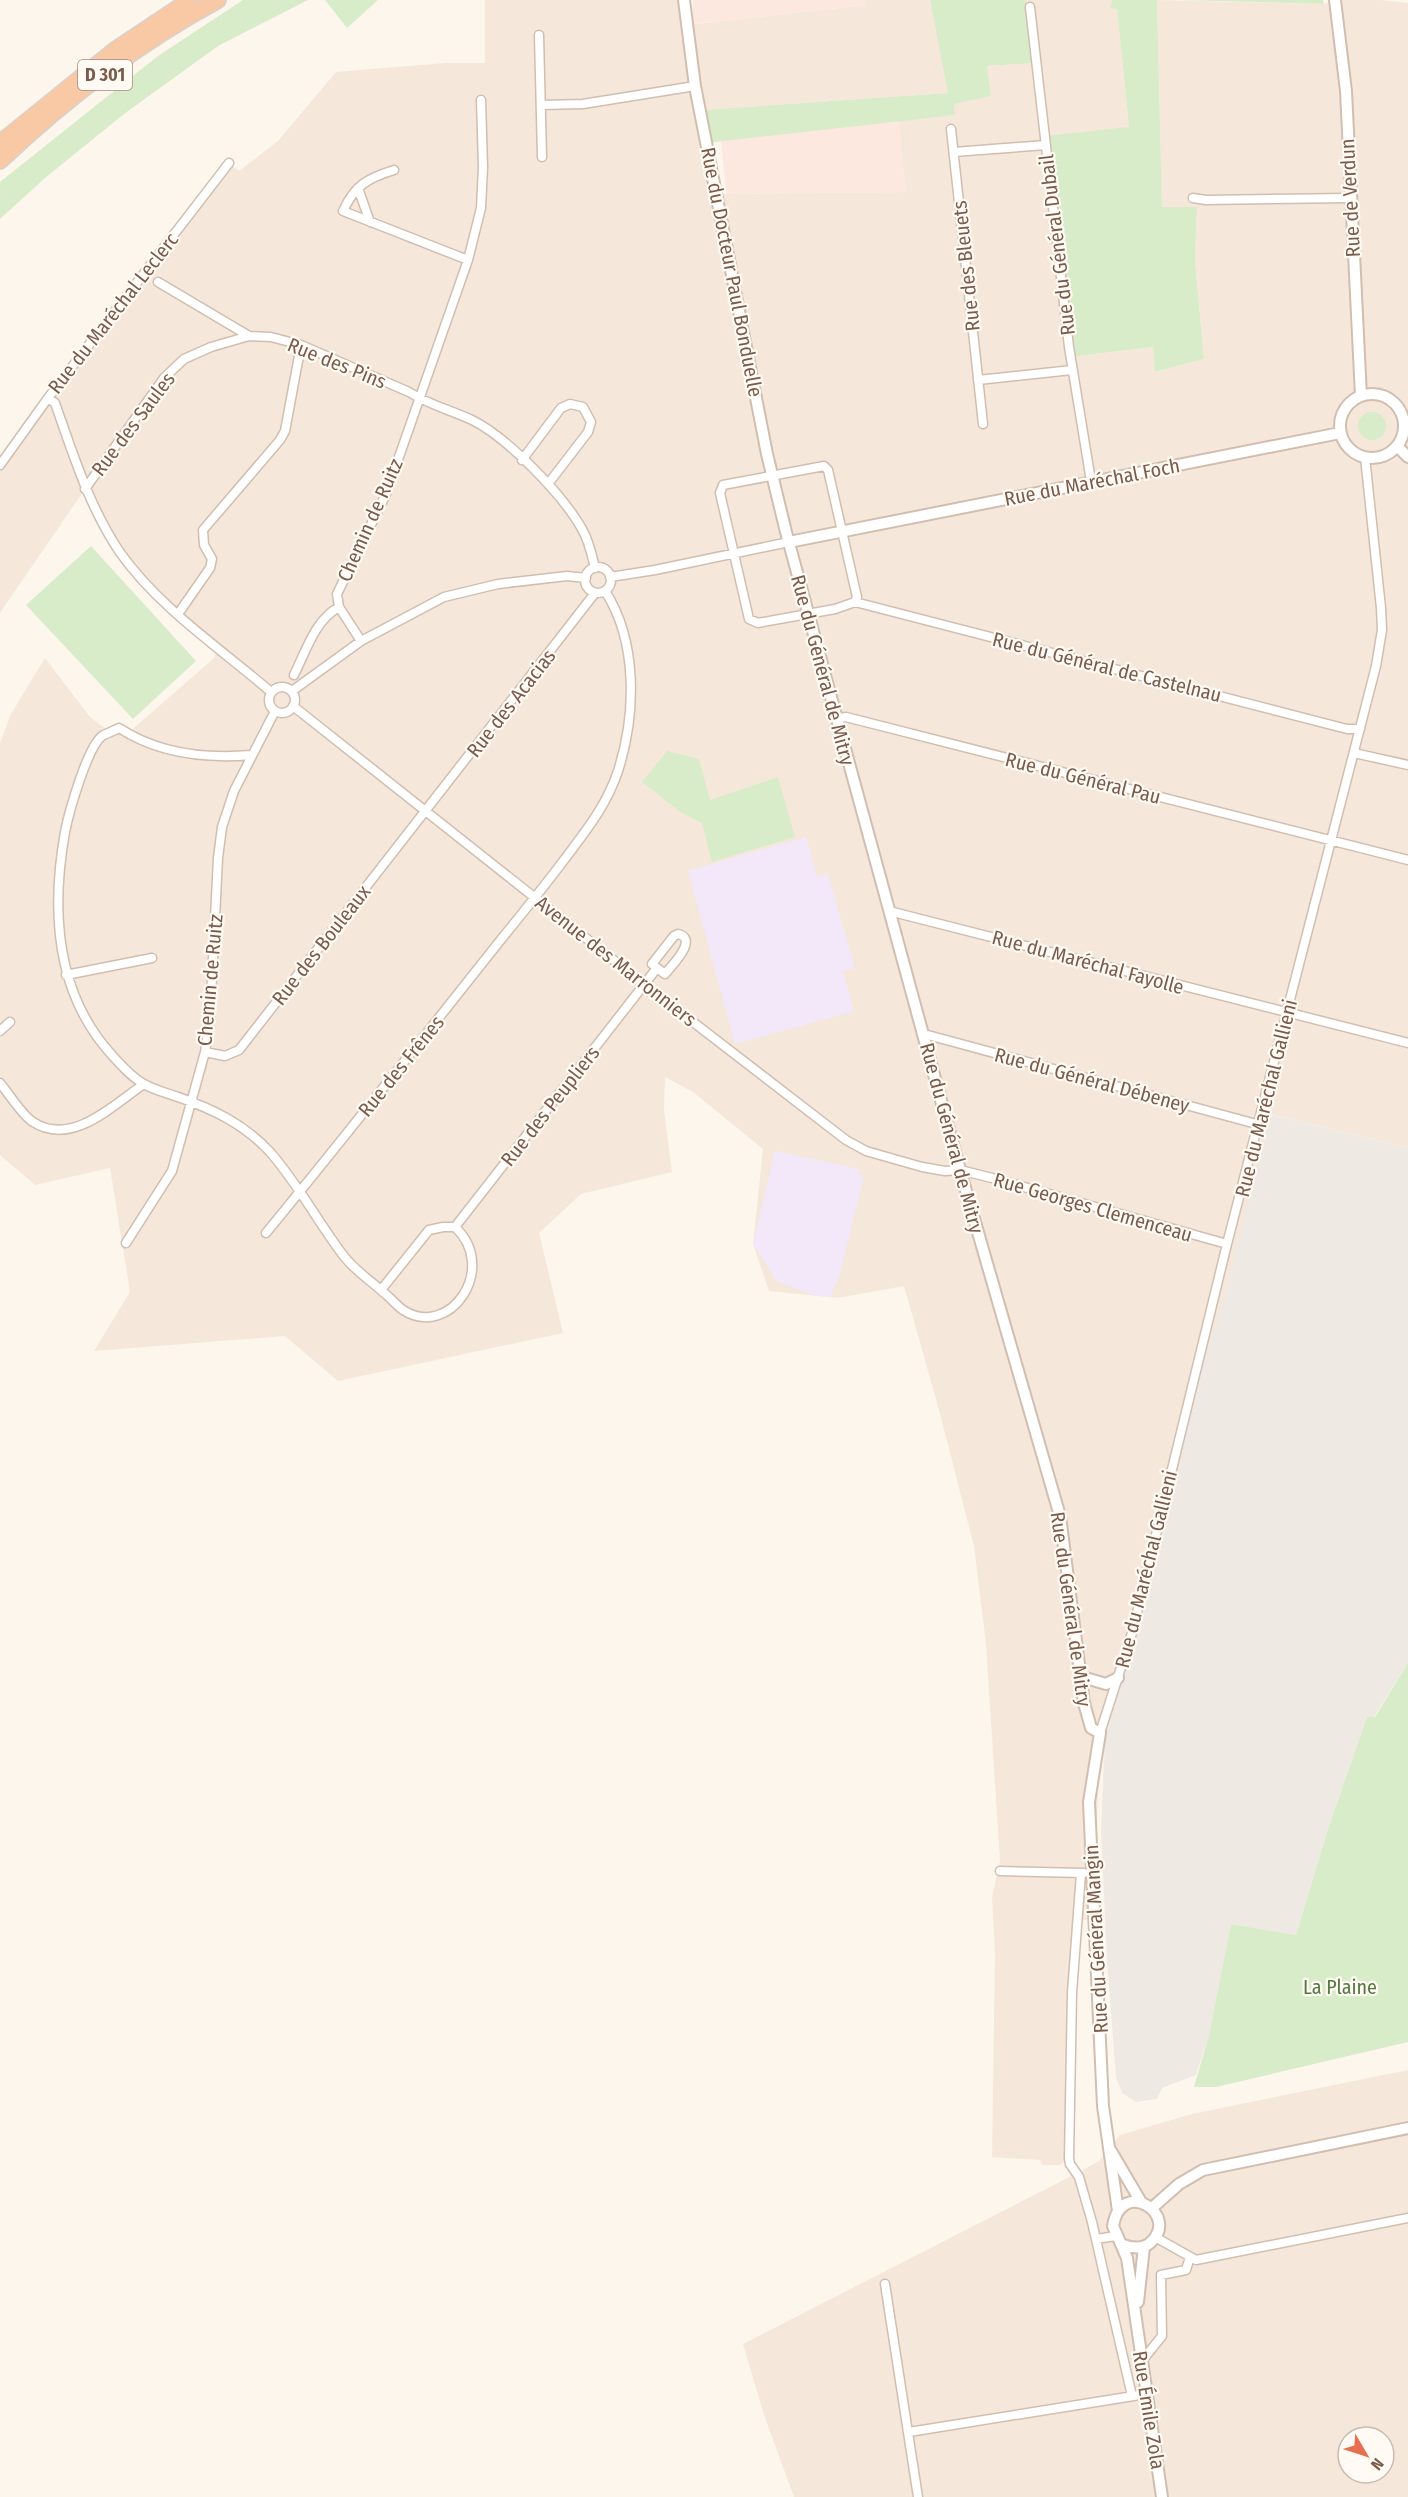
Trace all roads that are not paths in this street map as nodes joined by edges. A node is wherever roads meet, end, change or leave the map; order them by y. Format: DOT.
graph roads {
  1 [pos="190,0"];
  2 [pos="218,0"];
  3 [pos="684,0"];
  4 [pos="1335,0"];
  5 [pos="1030,7"];
  6 [pos="539,35"];
  7 [pos="695,86"];
  8 [pos="481,100"];
  9 [pos="541,105"];
  10 [pos="951,129"];
  11 [pos="0,142"];
  12 [pos="1046,145"];
  13 [pos="954,152"];
  14 [pos="542,157"];
  15 [pos="0,161"];
  16 [pos="229,163"];
  17 [pos="394,170"];
  18 [pos="358,188"];
  19 [pos="1193,198"];
  20 [pos="1350,198"];
  21 [pos="370,222"];
  22 [pos="468,260"];
  23 [pos="158,282"];
  24 [pos="249,336"];
  25 [pos="302,345"];
  26 [pos="1072,370"];
  27 [pos="978,380"];
  28 [pos="1361,396"];
  29 [pos="48,398"];
  30 [pos="420,399"];
  31 [pos="1406,419"];
  32 [pos="983,424"];
  33 [pos="1340,433"];
  34 [pos="1397,446"];
  35 [pos="1365,457"];
  36 [pos="1408,458"];
  37 [pos="522,460"];
  38 [pos="0,465"];
  39 [pos="772,475"];
  40 [pos="1091,481"];
  41 [pos="548,484"];
  42 [pos="85,489"];
  43 [pos="843,532"];
  44 [pos="789,543"];
  45 [pos="735,553"];
  46 [pos="595,568"];
  47 [pos="610,577"];
  48 [pos="586,578"];
  49 [pos="605,591"];
  50 [pos="595,592"];
  51 [pos="855,602"];
  52 [pos="339,607"];
  53 [pos="178,614"];
  54 [pos="808,615"];
  55 [pos="361,641"];
  56 [pos="294,675"];
  57 [pos="292,691"];
  58 [pos="271,692"];
  59 [pos="293,706"];
  60 [pos="275,711"];
  61 [pos="836,719"];
  62 [pos="1360,729"];
  63 [pos="1354,753"];
  64 [pos="251,755"];
  65 [pos="1408,765"];
  66 [pos="425,812"];
  67 [pos="1330,841"];
  68 [pos="1408,860"];
  69 [pos="535,897"];
  70 [pos="889,911"];
  71 [pos="152,958"];
  72 [pos="657,968"];
  73 [pos="66,975"];
  74 [pos="645,986"];
  75 [pos="1287,1013"];
  76 [pos="10,1022"];
  77 [pos="0,1032"];
  78 [pos="924,1034"];
  79 [pos="1408,1043"];
  80 [pos="205,1052"];
  81 [pos="0,1083"];
  82 [pos="144,1084"];
  83 [pos="191,1102"];
  84 [pos="1260,1125"];
  85 [pos="960,1170"];
  86 [pos="300,1192"];
  87 [pos="455,1227"];
  88 [pos="266,1233"];
  89 [pos="126,1244"];
  90 [pos="1227,1244"];
  91 [pos="381,1290"];
  92 [pos="1082,1677"];
  93 [pos="1118,1678"];
  94 [pos="1100,1733"];
  95 [pos="1000,1871"];
  96 [pos="1081,1873"];
  97 [pos="1094,1873"];
  98 [pos="1408,2128"];
  99 [pos="1108,2145"];
  100 [pos="1141,2202"];
  101 [pos="1152,2208"];
  102 [pos="1118,2211"];
  103 [pos="1408,2218"];
  104 [pos="1155,2237"];
  105 [pos="1096,2239"];
  106 [pos="1119,2240"];
  107 [pos="1144,2247"];
  108 [pos="1190,2257"];
  109 [pos="885,2284"];
  110 [pos="1137,2324"];
  111 [pos="1141,2362"];
  112 [pos="1146,2394"];
  113 [pos="1132,2396"];
  114 [pos="909,2432"];
  115 [pos="918,2497"];
  116 [pos="1162,2497"];
  1 -- 11 [label="highway, D 301"];
  2 -- 15 [label="highway, D 301"];
  3 -- 7 [label="street, Rue du Docteur Paul Bonduelle"];
  4 -- 20 [label="street, Rue de Verdun"];
  5 -- 12 [label="street, Rue du Général Dubail"];
  6 -- 9 [label="street"];
  7 -- 9 [label="street"];
  7 -- 39 [label="street, Rue du Docteur Paul Bonduelle"];
  8 -- 22 [label="street, Chemin de Ruitz"];
  9 -- 14 [label="street"];
  10 -- 13 [label="street, Rue des Bleuets"];
  12 -- 13 [label="street"];
  12 -- 26 [label="street, Rue du Général Dubail"];
  13 -- 27 [label="street, Rue des Bleuets"];
  16 -- 29 [label="street, Rue du Maréchal Leclerc"];
  17 -- 18 [label="street"];
  18 -- 21 [label="street"];
  18 -- 21 [label="street"];
  19 -- 20 [label="street"];
  20 -- 28 [label="street, Rue de Verdun"];
  21 -- 22 [label="street"];
  22 -- 30 [label="street, Chemin de Ruitz"];
  23 -- 24 [label="street, Rue des Pins"];
  24 -- 25 [label="street, Rue des Pins"];
  24 -- 42 [label="street, Rue des Saules"];
  25 -- 30 [label="street, Rue des Pins"];
  25 -- 53 [label="street"];
  26 -- 27 [label="street"];
  26 -- 40 [label="street, Rue du Général Dubail"];
  27 -- 32 [label="street, Rue des Bleuets"];
  28 -- 31 [label="street"];
  28 -- 33 [label="street"];
  29 -- 38 [label="street, Rue du Maréchal Leclerc"];
  29 -- 42 [label="street"];
  30 -- 37 [label="street, Rue des Pins"];
  30 -- 52 [label="street, Chemin de Ruitz"];
  31 -- 34 [label="street"];
  33 -- 35 [label="street"];
  33 -- 40 [label="street, Rue du Maréchal Foch"];
  34 -- 35 [label="street"];
  34 -- 36 [label="street"];
  35 -- 62 [label="street, Rue du Maréchal Gallieni"];
  37 -- 41 [label="street, Rue des Pins"];
  37 -- 41 [label="street"];
  39 -- 43 [label="street"];
  39 -- 44 [label="street, Rue du Docteur Paul Bonduelle"];
  39 -- 45 [label="street"];
  40 -- 43 [label="street, Rue du Maréchal Foch"];
  41 -- 46 [label="street, Rue des Pins"];
  42 -- 53 [label="street"];
  43 -- 44 [label="street, Rue du Maréchal Foch"];
  43 -- 51 [label="street"];
  44 -- 45 [label="street"];
  44 -- 54 [label="street, Rue du Général de Mitry"];
  45 -- 47 [label="street"];
  45 -- 54 [label="street"];
  46 -- 47 [label="street"];
  46 -- 48 [label="street"];
  47 -- 49 [label="street"];
  48 -- 50 [label="street"];
  48 -- 55 [label="street"];
  49 -- 50 [label="street"];
  49 -- 69 [label="street, Rue des Frênes"];
  50 -- 66 [label="street, Rue des Acacias"];
  51 -- 54 [label="street"];
  51 -- 62 [label="street, Rue du Général de Castelnau"];
  52 -- 55 [label="street, Chemin de Ruitz"];
  52 -- 56 [label="street, Chemin de Ruitz"];
  53 -- 58 [label="street"];
  54 -- 61 [label="street, Rue du Général de Mitry"];
  55 -- 57 [label="street"];
  57 -- 58 [label="street"];
  57 -- 59 [label="street"];
  58 -- 60 [label="street"];
  59 -- 60 [label="street"];
  59 -- 66 [label="street, Avenue des Marronniers"];
  60 -- 64 [label="street, Chemin de Ruitz"];
  61 -- 67 [label="street, Rue du Général Pau"];
  61 -- 70 [label="street, Rue du Général de Mitry"];
  62 -- 63 [label="street, Rue du Maréchal Gallieni"];
  63 -- 65 [label="street"];
  63 -- 67 [label="street, Rue du Maréchal Gallieni"];
  64 -- 73 [label="street"];
  64 -- 80 [label="street, Chemin de Ruitz"];
  66 -- 69 [label="street, Avenue des Marronniers"];
  66 -- 80 [label="street, Rue des Bouleaux"];
  67 -- 68 [label="street, Rue du Général Pau"];
  67 -- 75 [label="street, Rue du Maréchal Gallieni"];
  69 -- 74 [label="street, Avenue des Marronniers"];
  69 -- 86 [label="street, Rue des Frênes"];
  70 -- 75 [label="street, Rue du Maréchal Fayolle"];
  70 -- 78 [label="street, Rue du Général de Mitry"];
  71 -- 73 [label="street"];
  72 -- 72 [label="street, Rue des Peupliers"];
  72 -- 74 [label="street, Rue des Peupliers"];
  73 -- 82 [label="street"];
  74 -- 85 [label="street, Avenue des Marronniers"];
  74 -- 87 [label="street, Rue des Peupliers"];
  75 -- 79 [label="street, Rue du Maréchal Fayolle"];
  75 -- 84 [label="street, Rue du Maréchal Gallieni"];
  76 -- 77 [label="street"];
  78 -- 84 [label="street, Rue du Général Débeney"];
  78 -- 85 [label="street, Rue du Général de Mitry"];
  80 -- 83 [label="street, Chemin de Ruitz"];
  81 -- 82 [label="street"];
  82 -- 83 [label="street"];
  83 -- 86 [label="street"];
  83 -- 89 [label="street, Chemin de Ruitz"];
  84 -- 90 [label="street, Rue du Maréchal Gallieni"];
  85 -- 90 [label="street, Rue Georges Clemenceau"];
  85 -- 92 [label="street, Rue du Général de Mitry"];
  86 -- 88 [label="street, Rue des Frênes"];
  86 -- 91 [label="street"];
  87 -- 91 [label="street"];
  87 -- 91 [label="street"];
  90 -- 93 [label="street, Rue du Maréchal Gallieni"];
  92 -- 93 [label="street"];
  92 -- 94 [label="street, Rue du Général de Mitry"];
  93 -- 94 [label="street, Rue du Maréchal Gallieni"];
  94 -- 97 [label="street, Rue du Général Mangin"];
  95 -- 96 [label="street"];
  96 -- 97 [label="street"];
  96 -- 105 [label="street, Rue du Général Mangin"];
  97 -- 99 [label="street, Rue du Général Mangin"];
  98 -- 101 [label="street"];
  99 -- 100 [label="street, Rue du Général Mangin"];
  99 -- 102 [label="street, Rue du Général Mangin"];
  100 -- 101 [label="street"];
  100 -- 102 [label="street"];
  101 -- 104 [label="street"];
  102 -- 106 [label="street"];
  103 -- 108 [label="street"];
  104 -- 107 [label="street"];
  104 -- 108 [label="street"];
  105 -- 106 [label="street"];
  105 -- 113 [label="street, Rue du Général Mangin"];
  106 -- 107 [label="street"];
  106 -- 110 [label="street"];
  107 -- 110 [label="street"];
  108 -- 111 [label="street"];
  109 -- 114 [label="street"];
  110 -- 111 [label="street, Rue Émile Zola"];
  111 -- 112 [label="street, Rue Émile Zola"];
  112 -- 113 [label="street"];
  112 -- 116 [label="street, Rue Émile Zola"];
  113 -- 114 [label="street"];
  114 -- 115 [label="street"];
}
